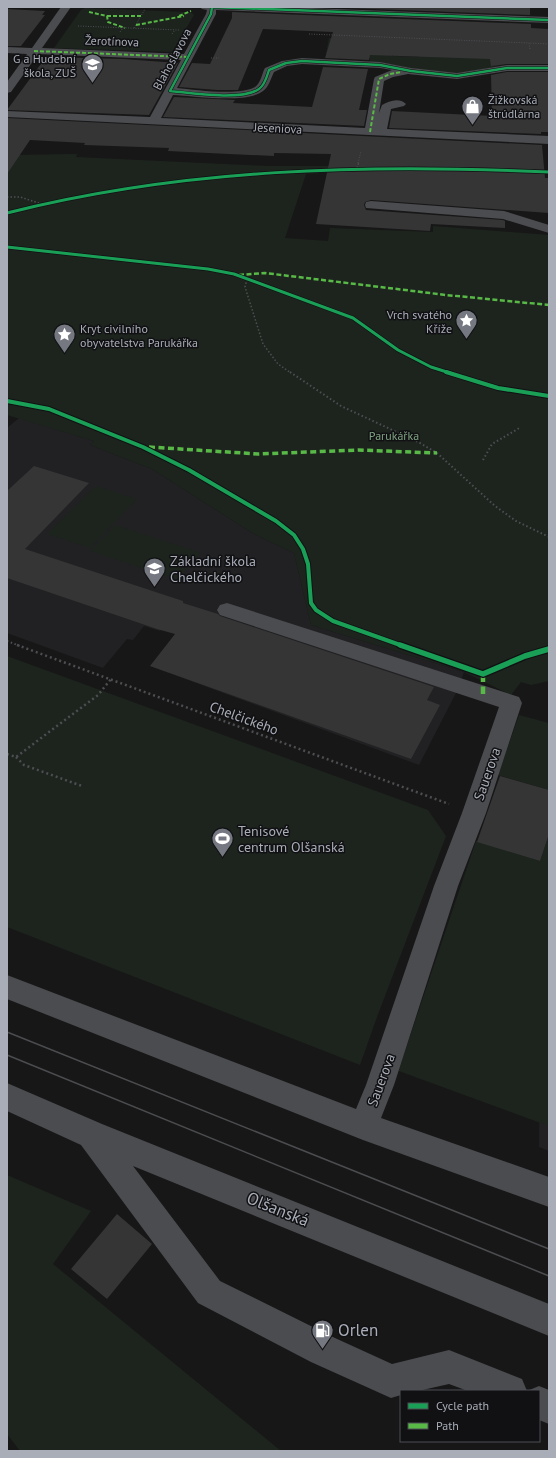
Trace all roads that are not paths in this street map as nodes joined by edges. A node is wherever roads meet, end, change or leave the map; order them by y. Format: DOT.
graph roads {
  1 [pos="66,7"];
  2 [pos="205,7"];
  3 [pos="212,7"];
  4 [pos="248,8"];
  5 [pos="294,9"];
  6 [pos="376,10"];
  7 [pos="549,20"];
  8 [pos="46,36"];
  9 [pos="59,37"];
  10 [pos="7,50"];
  11 [pos="34,51"];
  12 [pos="188,57"];
  13 [pos="549,68"];
  14 [pos="411,71"];
  15 [pos="7,90"];
  16 [pos="170,91"];
  17 [pos="400,104"];
  18 [pos="7,114"];
  19 [pos="154,122"];
  20 [pos="374,132"];
  21 [pos="549,140"];
  22 [pos="371,205"];
  23 [pos="549,229"];
  24 [pos="227,610"];
  25 [pos="7,987"];
  26 [pos="7,1098"];
  27 [pos="363,1126"];
  28 [pos="90,1134"];
  29 [pos="549,1192"];
  30 [pos="549,1320"];
  31 [pos="507,1390"];
  1 -- 8 [label="street"];
  2 -- 3 [label="street"];
  3 -- 4 [label="street"];
  3 -- 12 [label="street, Blahoslavova"];
  4 -- 5 [label="street"];
  5 -- 6 [label="street"];
  6 -- 7 [label="street"];
  8 -- 9 [label="street"];
  8 -- 11 [label="street"];
  10 -- 11 [label="street, Žerotínova"];
  11 -- 12 [label="street, Žerotínova"];
  11 -- 15 [label="street"];
  12 -- 16 [label="street, Blahoslavova"];
  13 -- 14 [label="street"];
  14 -- 16 [label="street"];
  14 -- 20 [label="street"];
  16 -- 19 [label="street, Blahoslavova"];
  17 -- 20 [label="street"];
  18 -- 19 [label="street, Jeseniova"];
  19 -- 20 [label="street, Jeseniova"];
  20 -- 21 [label="street, Jeseniova"];
  22 -- 23 [label="street"];
  24 -- 27 [label="street, Sauerova"];
  25 -- 27 [label="street"];
  26 -- 28 [label="street, Olšanská"];
  27 -- 29 [label="street"];
  28 -- 30 [label="street, Olšanská"];
  28 -- 31 [label="street"];
}
